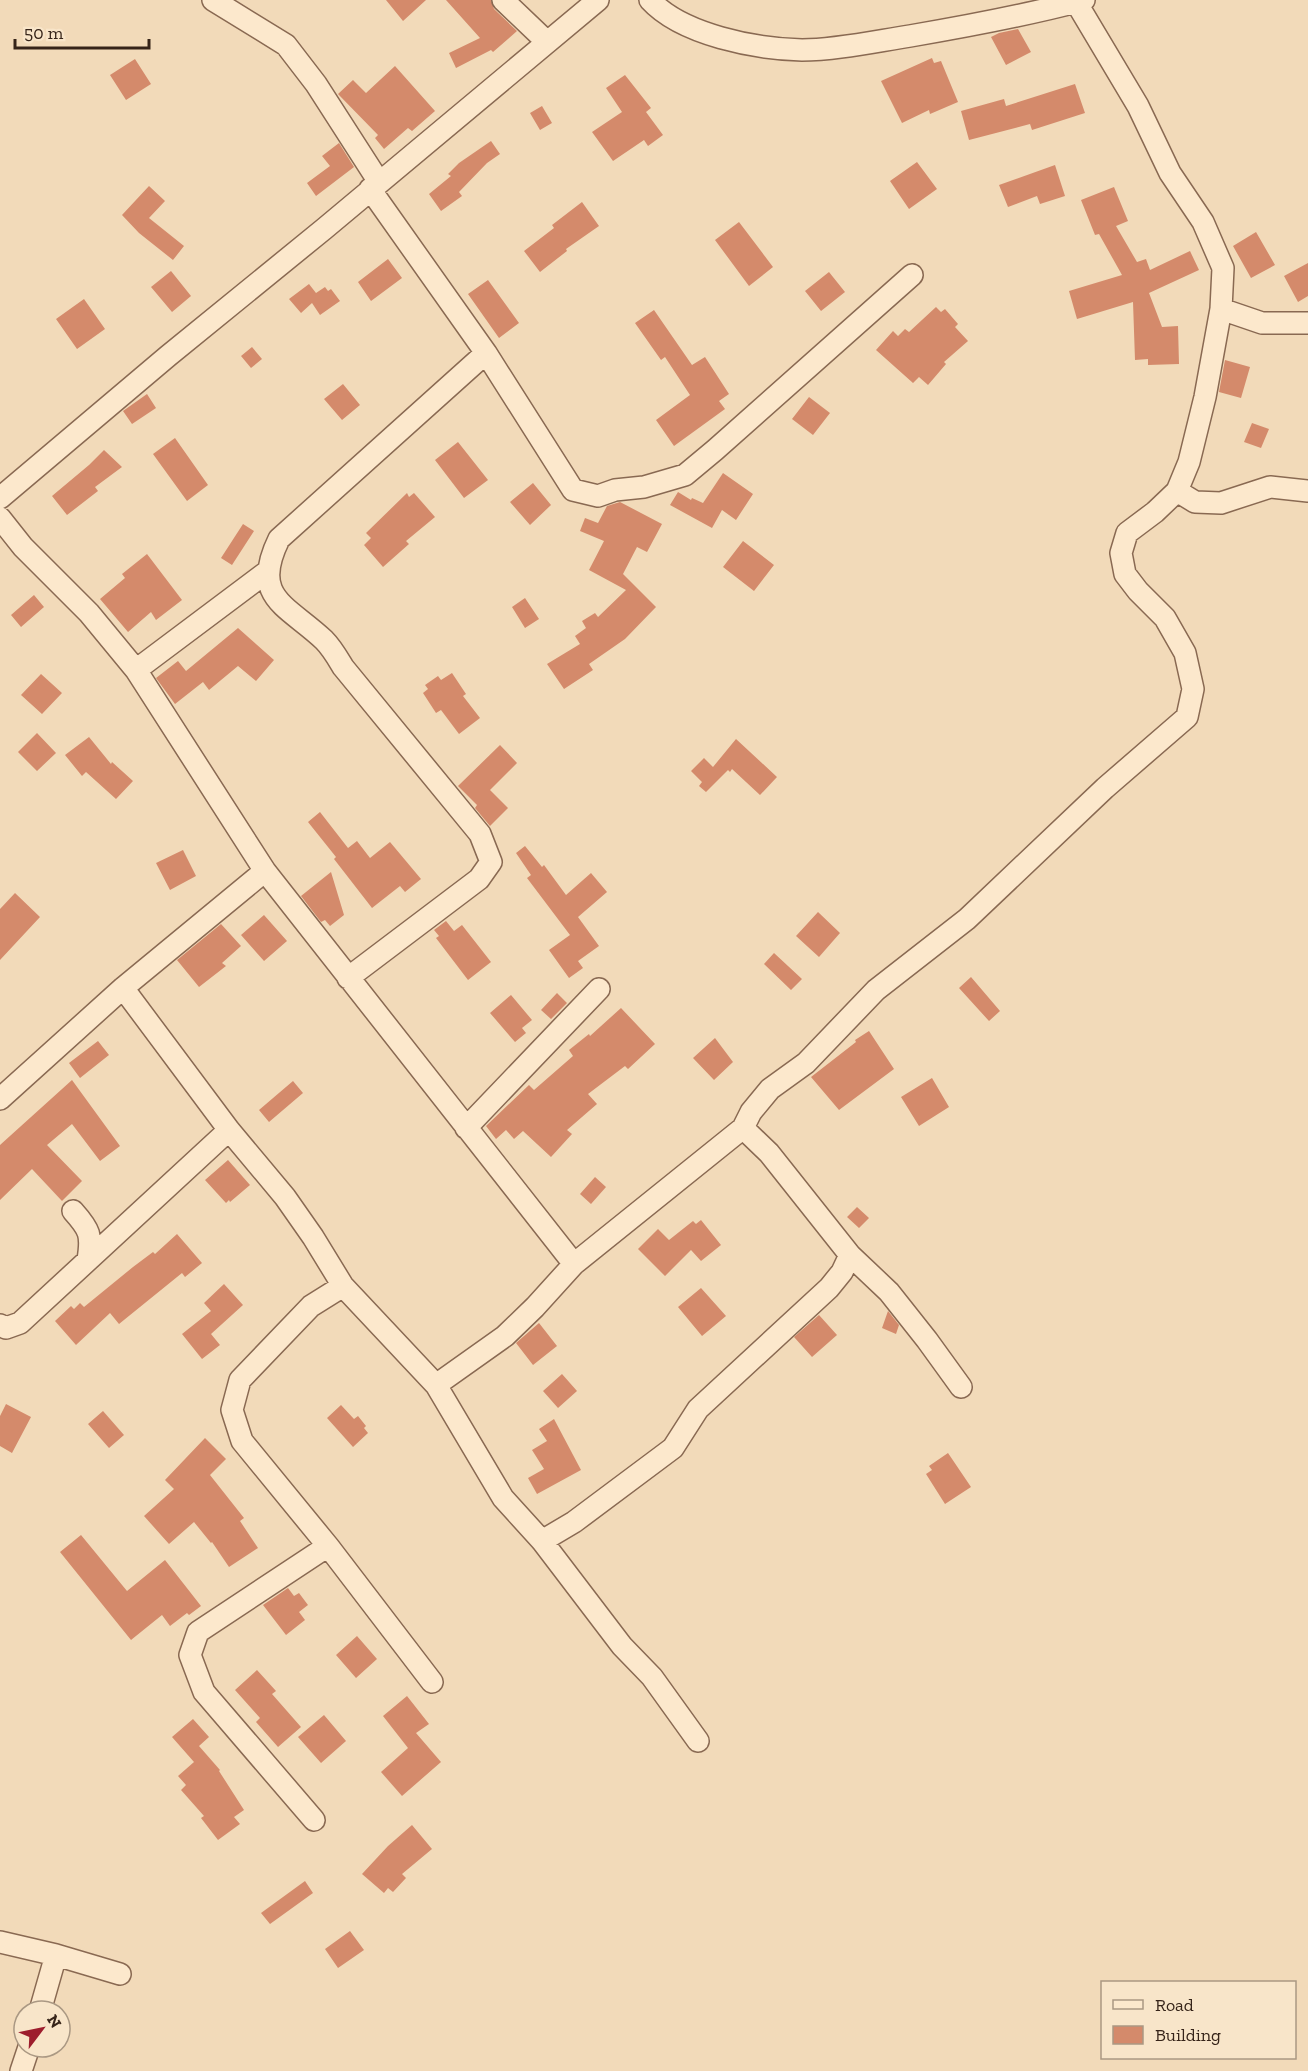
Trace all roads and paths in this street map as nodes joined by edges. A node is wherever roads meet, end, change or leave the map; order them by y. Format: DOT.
graph roads {
  1 [pos="213,0"];
  2 [pos="503,0"];
  3 [pos="598,0"];
  4 [pos="650,0"];
  5 [pos="1080,1"];
  6 [pos="548,42"];
  7 [pos="375,185"];
  8 [pos="912,275"];
  9 [pos="1221,309"];
  10 [pos="1308,322"];
  11 [pos="486,353"];
  12 [pos="1177,491"];
  13 [pos="1308,491"];
  14 [pos="0,498"];
  15 [pos="0,518"];
  16 [pos="268,571"];
  17 [pos="136,670"];
  18 [pos="265,871"];
  19 [pos="348,978"];
  20 [pos="123,988"];
  21 [pos="599,989"];
  22 [pos="0,1099"];
  23 [pos="466,1128"];
  24 [pos="743,1128"];
  25 [pos="229,1130"];
  26 [pos="73,1211"];
  27 [pos="850,1255"];
  28 [pos="88,1260"];
  29 [pos="574,1264"];
  30 [pos="343,1286"];
  31 [pos="0,1325"];
  32 [pos="436,1384"];
  33 [pos="961,1388"];
  34 [pos="542,1541"];
  35 [pos="328,1546"];
  36 [pos="432,1682"];
  37 [pos="698,1741"];
  38 [pos="314,1820"];
  39 [pos="0,1942"];
  40 [pos="56,1955"];
  41 [pos="120,1974"];
  42 [pos="43,1999"];
  1 -- 7 [label="street"];
  2 -- 6 [label="street"];
  3 -- 6 [label="street"];
  4 -- 5 [label="street"];
  5 -- 9 [label="street"];
  6 -- 7 [label="street"];
  7 -- 11 [label="street"];
  7 -- 14 [label="street"];
  8 -- 11 [label="street"];
  9 -- 10 [label="street"];
  9 -- 12 [label="street"];
  11 -- 16 [label="street"];
  12 -- 13 [label="street"];
  12 -- 24 [label="street"];
  15 -- 17 [label="street"];
  16 -- 17 [label="street"];
  16 -- 19 [label="street"];
  17 -- 18 [label="street"];
  18 -- 19 [label="street"];
  18 -- 20 [label="street"];
  19 -- 23 [label="street"];
  20 -- 22 [label="street"];
  20 -- 25 [label="street"];
  21 -- 23 [label="street"];
  23 -- 29 [label="street"];
  24 -- 27 [label="street"];
  24 -- 29 [label="street"];
  25 -- 28 [label="street"];
  25 -- 30 [label="street"];
  26 -- 28 [label="street"];
  27 -- 33 [label="street"];
  27 -- 34 [label="street"];
  28 -- 31 [label="street"];
  29 -- 32 [label="street"];
  30 -- 32 [label="street"];
  30 -- 35 [label="street"];
  32 -- 34 [label="street"];
  34 -- 37 [label="street"];
  35 -- 36 [label="street"];
  35 -- 38 [label="street"];
  39 -- 40 [label="street"];
  40 -- 41 [label="street"];
  40 -- 42 [label="street"];
}
